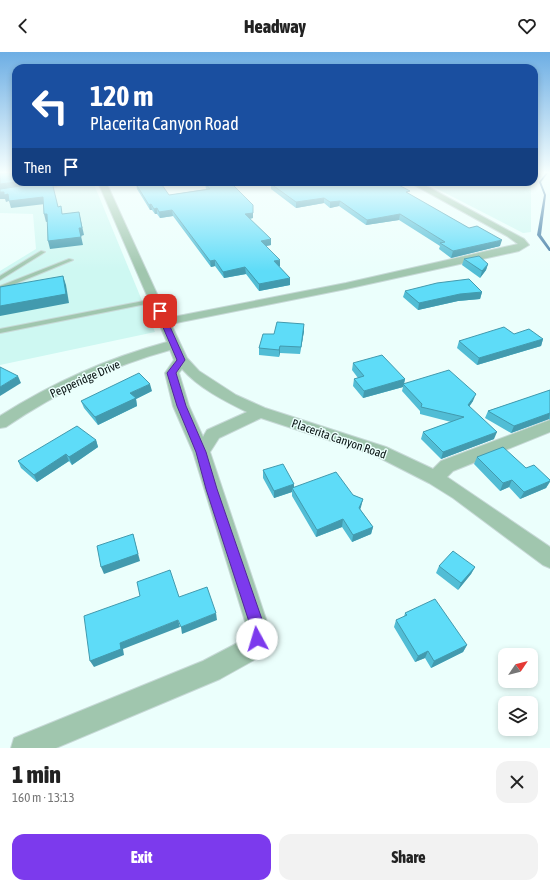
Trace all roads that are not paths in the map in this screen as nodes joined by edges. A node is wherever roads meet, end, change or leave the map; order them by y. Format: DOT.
graph roads {
  1 [pos="112,205"];
  2 [pos="457,205"];
  3 [pos="43,252"];
  4 [pos="71,260"];
  5 [pos="0,278"];
  6 [pos="0,288"];
  7 [pos="154,300"];
  8 [pos="165,322"];
  9 [pos="0,331"];
  10 [pos="175,344"];
  11 [pos="181,360"];
  12 [pos="260,412"];
  13 [pos="0,423"];
  14 [pos="550,426"];
  15 [pos="201,452"];
  16 [pos="436,478"];
  17 [pos="550,559"];
  18 [pos="24,748"];
  1 -- 7 [label="street, Placerita Canyon Road"];
  2 -- 8 [label="street"];
  3 -- 5 [label="lane"];
  4 -- 6 [label="lane"];
  7 -- 8 [label="street, Placerita Canyon Road"];
  7 -- 9 [label="lane"];
  8 -- 10 [label="street, Placerita Canyon Road"];
  10 -- 11 [label="street, Placerita Canyon Road"];
  10 -- 13 [label="street, Pepperidge Drive"];
  11 -- 12 [label="street, Placerita Canyon Road"];
  11 -- 15 [label="street"];
  12 -- 15 [label="street"];
  12 -- 16 [label="street, Placerita Canyon Road"];
  14 -- 16 [label="street"];
  15 -- 18 [label="street"];
  16 -- 17 [label="street, Placerita Canyon Road"];
}
